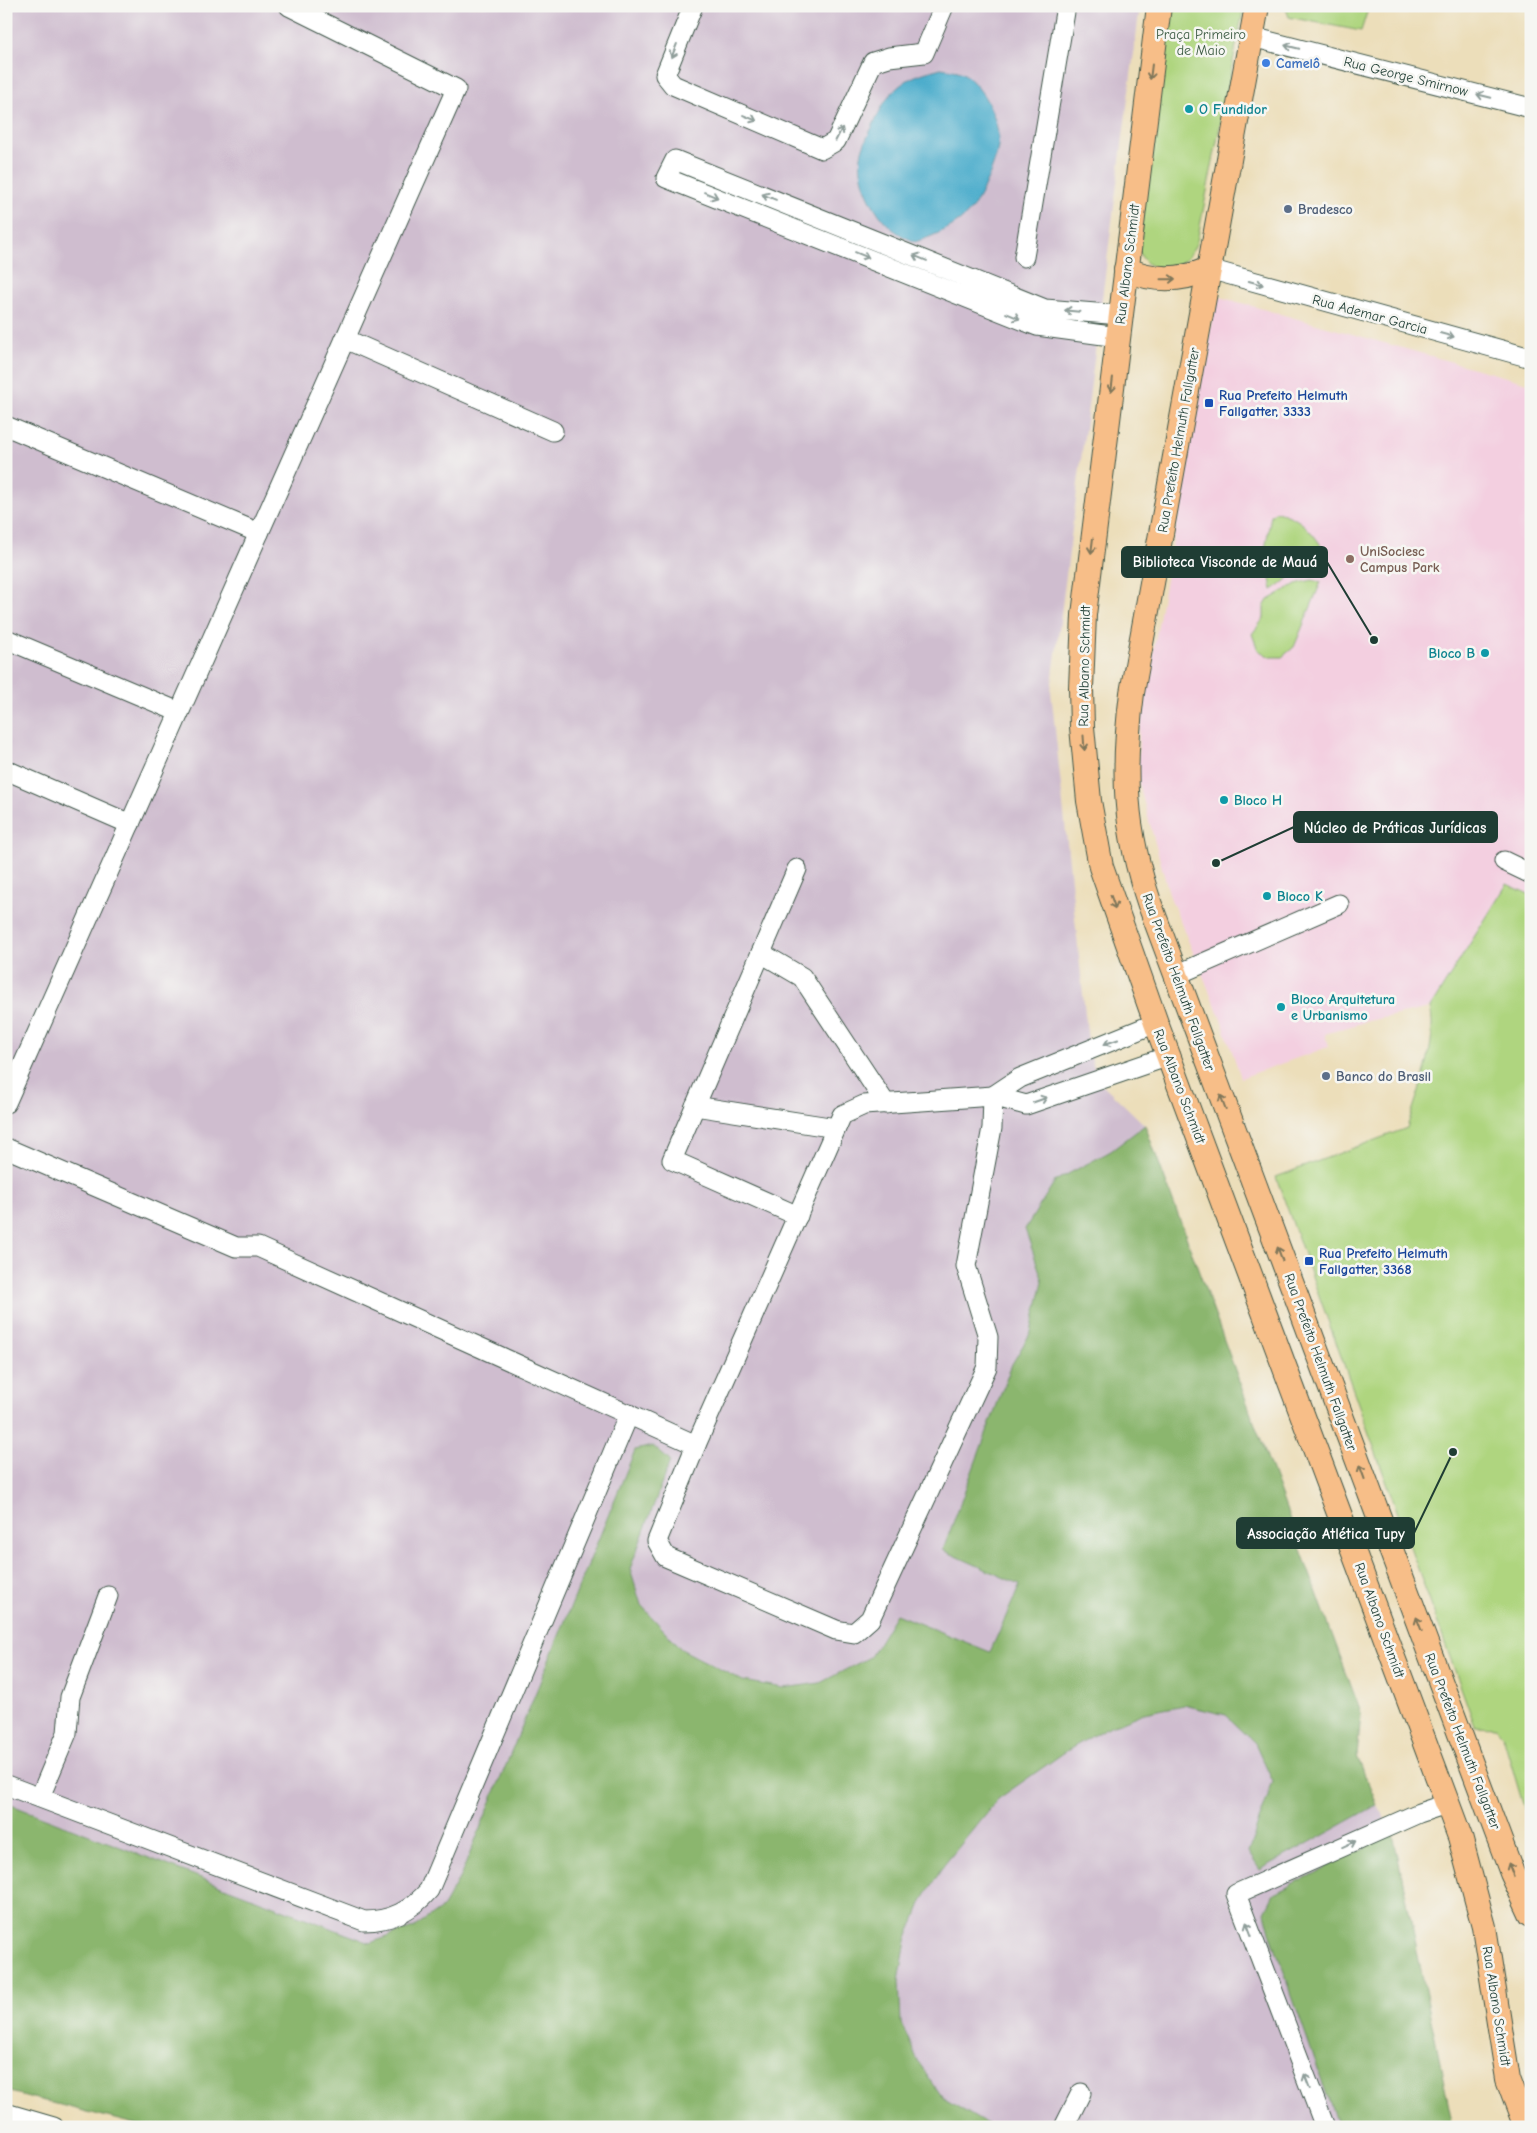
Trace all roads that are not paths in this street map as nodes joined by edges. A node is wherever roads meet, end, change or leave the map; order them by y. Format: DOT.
graph roads {
  1 [pos="289,6"];
  2 [pos="692,6"];
  3 [pos="944,6"];
  4 [pos="1066,6"];
  5 [pos="1159,6"];
  6 [pos="1257,6"];
  7 [pos="1252,37"];
  8 [pos="1531,108"];
  9 [pos="1024,257"];
  10 [pos="1126,270"];
  11 [pos="1209,270"];
  12 [pos="1119,326"];
  13 [pos="345,339"];
  14 [pos="1531,358"];
  15 [pos="6,426"];
  16 [pos="553,431"];
  17 [pos="259,533"];
  18 [pos="6,639"];
  19 [pos="180,712"];
  20 [pos="6,770"];
  21 [pos="130,824"];
  22 [pos="1504,861"];
  23 [pos="797,869"];
  24 [pos="1531,874"];
  25 [pos="1339,904"];
  26 [pos="761,953"];
  27 [pos="1176,975"];
  28 [pos="1156,1023"];
  29 [pos="1169,1056"];
  30 [pos="993,1096"];
  31 [pos="6,1103"];
  32 [pos="886,1104"];
  33 [pos="695,1106"];
  34 [pos="836,1128"];
  35 [pos="6,1148"];
  36 [pos="798,1216"];
  37 [pos="628,1414"];
  38 [pos="696,1445"];
  39 [pos="108,1596"];
  40 [pos="6,1785"];
  41 [pos="40,1798"];
  42 [pos="1449,1803"];
  43 [pos="1531,1914"];
  44 [pos="1081,2093"];
  45 [pos="6,2113"];
  46 [pos="1065,2125"];
  47 [pos="54,2127"];
  48 [pos="1325,2127"];
  49 [pos="1526,2127"];
  1 -- 13 [label="street"];
  2 -- 3 [label="street, one-way"];
  4 -- 9 [label="street"];
  5 -- 10 [label="main road, Rua Albano Schmidt, one-way"];
  6 -- 7 [label="main road, Rua Prefeito Helmuth Fallgatter"];
  8 -- 7 [label="street, Rua George Smirnow, one-way"];
  7 -- 11 [label="main road, Rua Prefeito Helmuth Fallgatter"];
  10 -- 11 [label="main road, one-way"];
  10 -- 12 [label="main road, Rua Albano Schmidt"];
  11 -- 14 [label="street, Rua Ademar Garcia, one-way"];
  11 -- 27 [label="main road, Rua Prefeito Helmuth Fallgatter"];
  12 -- 12 [label="street, one-way"];
  12 -- 28 [label="main road, Rua Albano Schmidt, one-way"];
  13 -- 16 [label="street"];
  13 -- 17 [label="street"];
  15 -- 17 [label="street"];
  17 -- 19 [label="street"];
  18 -- 19 [label="street"];
  19 -- 21 [label="street"];
  20 -- 21 [label="street"];
  21 -- 31 [label="street"];
  22 -- 24 [label="street"];
  23 -- 26 [label="street"];
  25 -- 27 [label="street"];
  26 -- 32 [label="street"];
  26 -- 33 [label="street"];
  43 -- 27 [label="main road, Rua Prefeito Helmuth Fallgatter, one-way"];
  28 -- 29 [label="main road, Rua Albano Schmidt"];
  28 -- 30 [label="street, one-way"];
  30 -- 29 [label="street, one-way"];
  29 -- 42 [label="main road, Rua Albano Schmidt"];
  30 -- 32 [label="street"];
  30 -- 38 [label="street"];
  32 -- 34 [label="street"];
  33 -- 34 [label="street"];
  33 -- 36 [label="street"];
  34 -- 36 [label="street"];
  35 -- 37 [label="street"];
  36 -- 38 [label="street"];
  37 -- 38 [label="street"];
  37 -- 41 [label="street"];
  39 -- 41 [label="street"];
  40 -- 41 [label="street"];
  48 -- 42 [label="street, one-way"];
  42 -- 49 [label="main road, Rua Albano Schmidt"];
  44 -- 46 [label="street"];
  45 -- 47 [label="street"];
}
